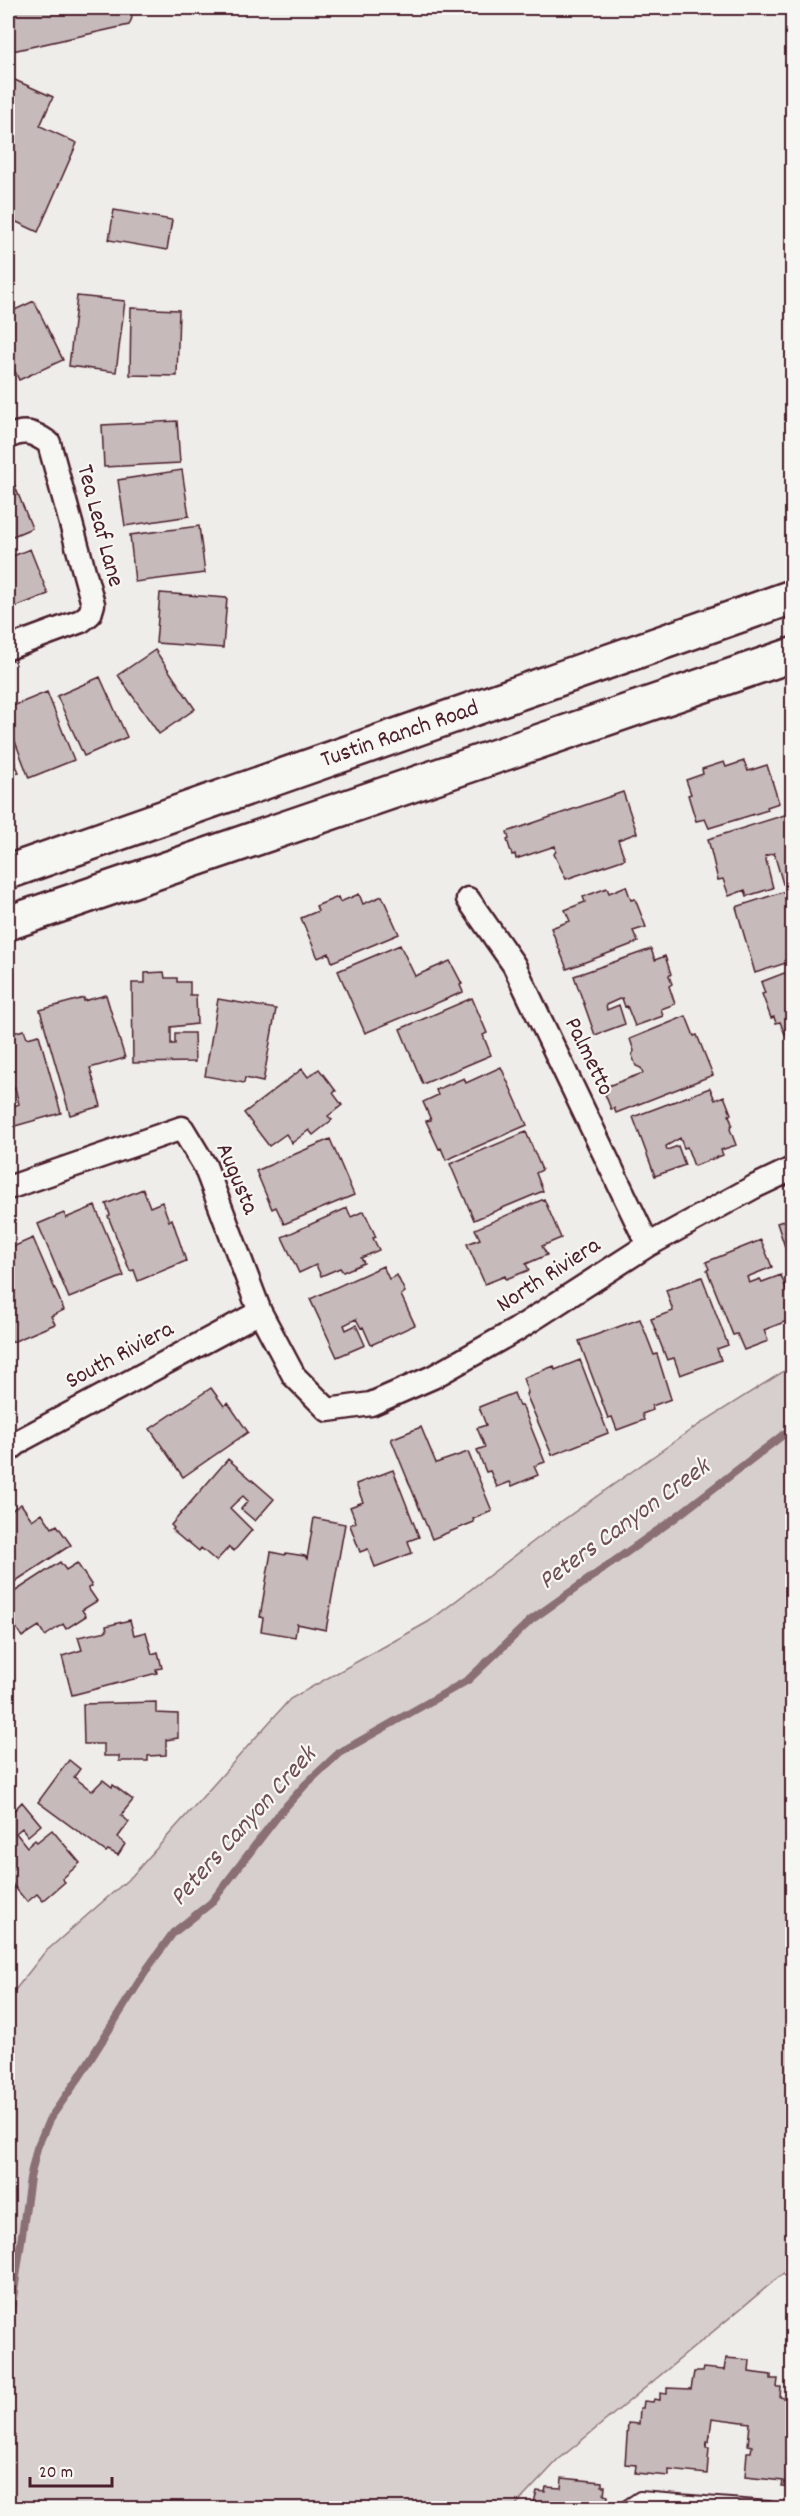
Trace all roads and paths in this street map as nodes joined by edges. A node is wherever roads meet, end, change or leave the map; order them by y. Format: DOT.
graph roads {
  1 [pos="8,437"];
  2 [pos="792,597"];
  3 [pos="8,648"];
  4 [pos="792,655"];
  5 [pos="8,872"];
  6 [pos="468,899"];
  7 [pos="8,923"];
  8 [pos="792,1169"];
  9 [pos="8,1188"];
  10 [pos="648,1245"];
  11 [pos="260,1312"];
  12 [pos="328,1410"];
  13 [pos="13,1439"];
  14 [pos="710,2506"];
  15 [pos="625,2508"];
  16 [pos="769,2508"];
  1 -- 3 [label="street, Tea Leaf Lane"];
  2 -- 5 [label="main road, Tustin Ranch Road"];
  4 -- 7 [label="main road"];
  6 -- 10 [label="street, Palmetto"];
  8 -- 10 [label="street, North Riviera"];
  9 -- 11 [label="street, Augusta"];
  10 -- 12 [label="street, North Riviera"];
  11 -- 12 [label="street, Augusta"];
  11 -- 13 [label="street, South Riviera"];
  14 -- 15 [label="lane"];
  14 -- 16 [label="lane"];
}
